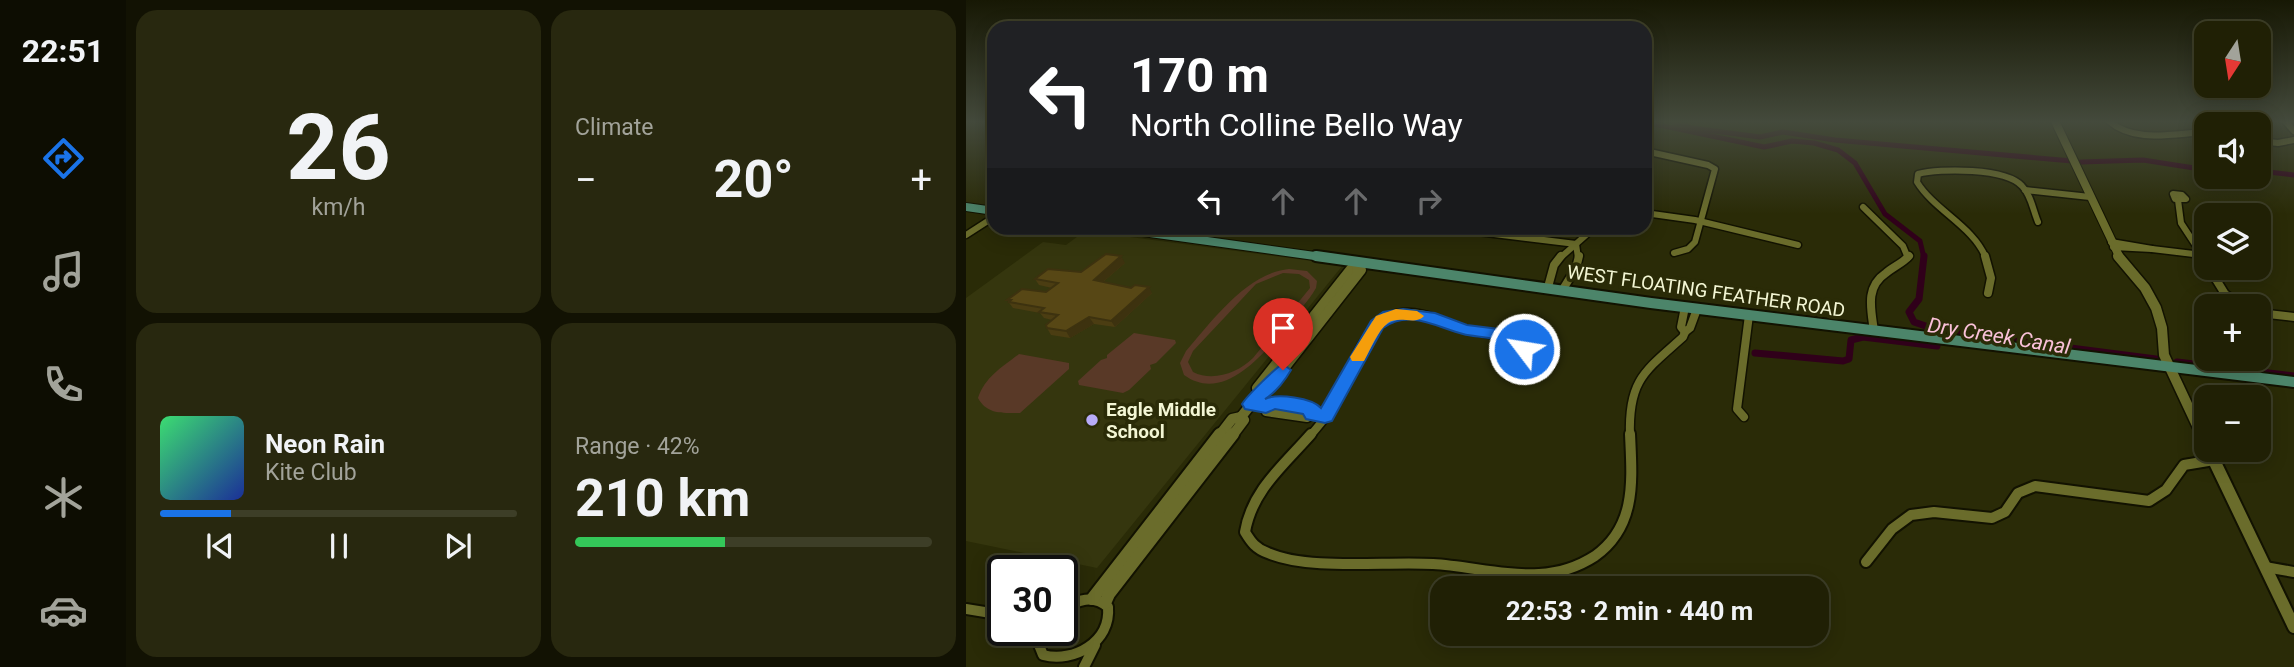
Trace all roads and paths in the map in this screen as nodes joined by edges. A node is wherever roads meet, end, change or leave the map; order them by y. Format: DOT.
graph roads {
  1 [pos="2069,152"];
  2 [pos="1652,153"];
  3 [pos="2025,190"];
  4 [pos="2090,197"];
  5 [pos="2178,200"];
  6 [pos="966,207"];
  7 [pos="1863,207"];
  8 [pos="987,210"];
  9 [pos="1652,214"];
  10 [pos="1701,221"];
  11 [pos="987,222"];
  12 [pos="2038,222"];
  13 [pos="966,235"];
  14 [pos="1180,235"];
  15 [pos="1502,235"];
  16 [pos="1586,235"];
  17 [pos="2194,243"];
  18 [pos="1576,244"];
  19 [pos="2112,244"];
  20 [pos="1798,245"];
  21 [pos="1674,253"];
  22 [pos="2194,254"];
  23 [pos="1359,266"];
  24 [pos="1548,287"];
  25 [pos="1563,289"];
  26 [pos="1988,293"];
  27 [pos="1685,307"];
  28 [pos="1697,309"];
  29 [pos="2271,314"];
  30 [pos="1749,315"];
  31 [pos="2294,317"];
  32 [pos="1874,331"];
  33 [pos="1685,332"];
  34 [pos="1510,340"];
  35 [pos="2169,367"];
  36 [pos="2294,382"];
  37 [pos="1251,404"];
  38 [pos="1241,417"];
  39 [pos="1325,417"];
  40 [pos="1744,417"];
  41 [pos="2194,419"];
  42 [pos="2194,460"];
  43 [pos="2215,462"];
  44 [pos="1866,562"];
  45 [pos="2265,567"];
  46 [pos="2294,572"];
  47 [pos="1092,599"];
  48 [pos="1078,602"];
  49 [pos="1105,603"];
  50 [pos="966,610"];
  51 [pos="987,613"];
  52 [pos="2294,627"];
  53 [pos="1096,641"];
  54 [pos="1039,646"];
  55 [pos="1067,658"];
  56 [pos="1082,667"];
  1 -- 4 [label="street"];
  2 -- 10 [label="street"];
  3 -- 4 [label="street"];
  3 -- 12 [label="street"];
  3 -- 26 [label="street"];
  4 -- 19 [label="street"];
  5 -- 17 [label="street"];
  6 -- 8 [label="main road"];
  7 -- 32 [label="street"];
  9 -- 10 [label="street"];
  10 -- 20 [label="street"];
  10 -- 21 [label="street"];
  11 -- 13 [label="street"];
  14 -- 23 [label="main road, WEST FLOATING FEATHER ROAD"];
  15 -- 18 [label="street"];
  16 -- 18 [label="street"];
  18 -- 24 [label="street"];
  18 -- 25 [label="street"];
  19 -- 22 [label="street"];
  19 -- 35 [label="street"];
  23 -- 24 [label="main road, WEST FLOATING FEATHER ROAD"];
  23 -- 37 [label="street"];
  24 -- 25 [label="main road, WEST FLOATING FEATHER ROAD"];
  25 -- 27 [label="main road, WEST FLOATING FEATHER ROAD"];
  27 -- 28 [label="main road, WEST FLOATING FEATHER ROAD"];
  27 -- 33 [label="street"];
  28 -- 30 [label="main road, WEST FLOATING FEATHER ROAD"];
  28 -- 33 [label="street"];
  29 -- 31 [label="street"];
  30 -- 32 [label="main road, WEST FLOATING FEATHER ROAD"];
  30 -- 40 [label="street"];
  32 -- 35 [label="main road, WEST FLOATING FEATHER ROAD"];
  33 -- 39 [label="street"];
  34 -- 39 [label="street"];
  35 -- 36 [label="main road, WEST FLOATING FEATHER ROAD"];
  35 -- 41 [label="street"];
  37 -- 38 [label="street"];
  37 -- 39 [label="street"];
  38 -- 47 [label="street"];
  38 -- 49 [label="street"];
  42 -- 44 [label="street"];
  43 -- 45 [label="street"];
  45 -- 46 [label="street"];
  45 -- 52 [label="street"];
  47 -- 48 [label="street"];
  47 -- 49 [label="street"];
  49 -- 53 [label="street"];
  50 -- 51 [label="street"];
  53 -- 55 [label="street"];
  53 -- 56 [label="street"];
  54 -- 55 [label="street"];
  55 -- 56 [label="street"];
}
